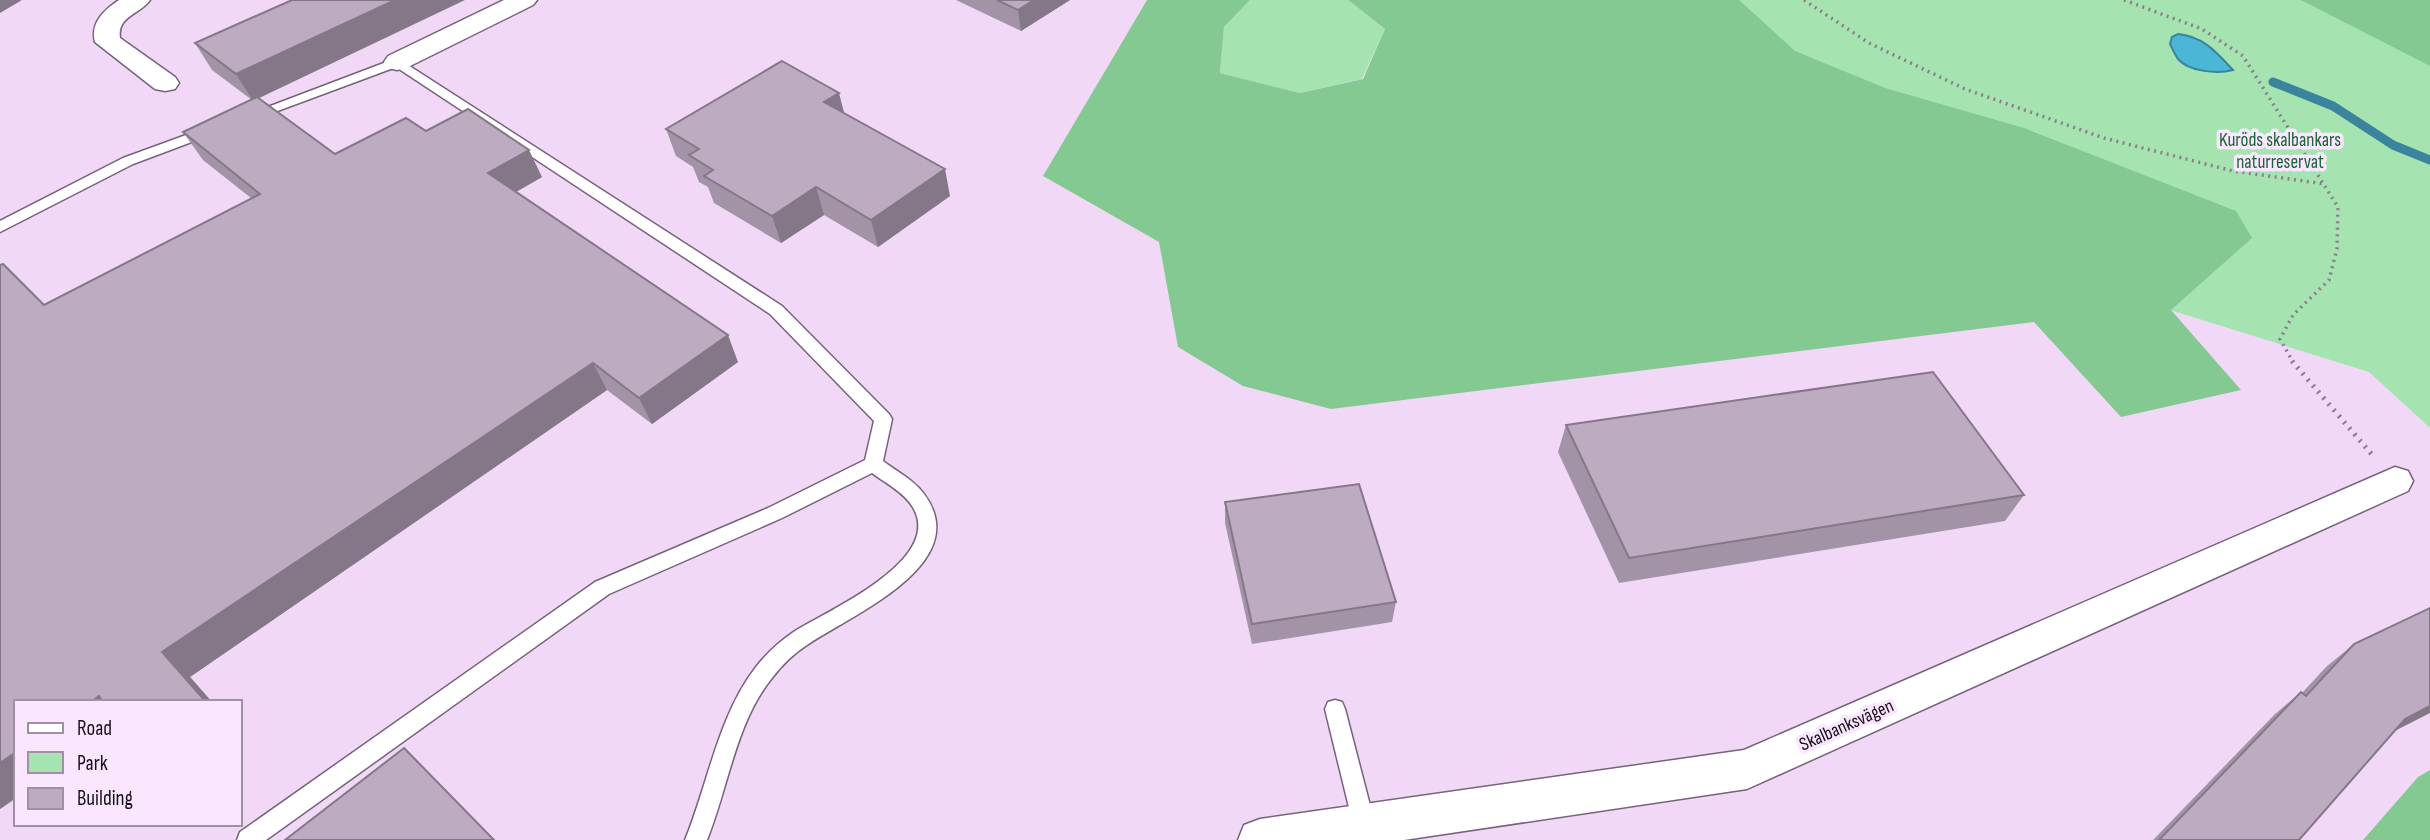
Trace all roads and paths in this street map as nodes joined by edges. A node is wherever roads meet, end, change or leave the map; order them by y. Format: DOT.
graph roads {
  1 [pos="137,0"];
  2 [pos="524,0"];
  3 [pos="1804,0"];
  4 [pos="2124,0"];
  5 [pos="397,62"];
  6 [pos="165,83"];
  7 [pos="2325,185"];
  8 [pos="0,227"];
  9 [pos="873,464"];
  10 [pos="2395,481"];
  11 [pos="1335,709"];
  12 [pos="1366,832"];
  13 [pos="248,840"];
  14 [pos="696,840"];
  15 [pos="1260,840"];
  1 -- 6 [label="street"];
  2 -- 5 [label="street"];
  3 -- 7 [label="path"];
  4 -- 7 [label="path"];
  5 -- 8 [label="lane"];
  5 -- 9 [label="lane"];
  7 -- 10 [label="path"];
  9 -- 13 [label="lane"];
  9 -- 14 [label="lane"];
  10 -- 12 [label="street, Skalbanksvägen"];
  11 -- 12 [label="lane"];
  12 -- 15 [label="street, Skalbanksvägen"];
}
